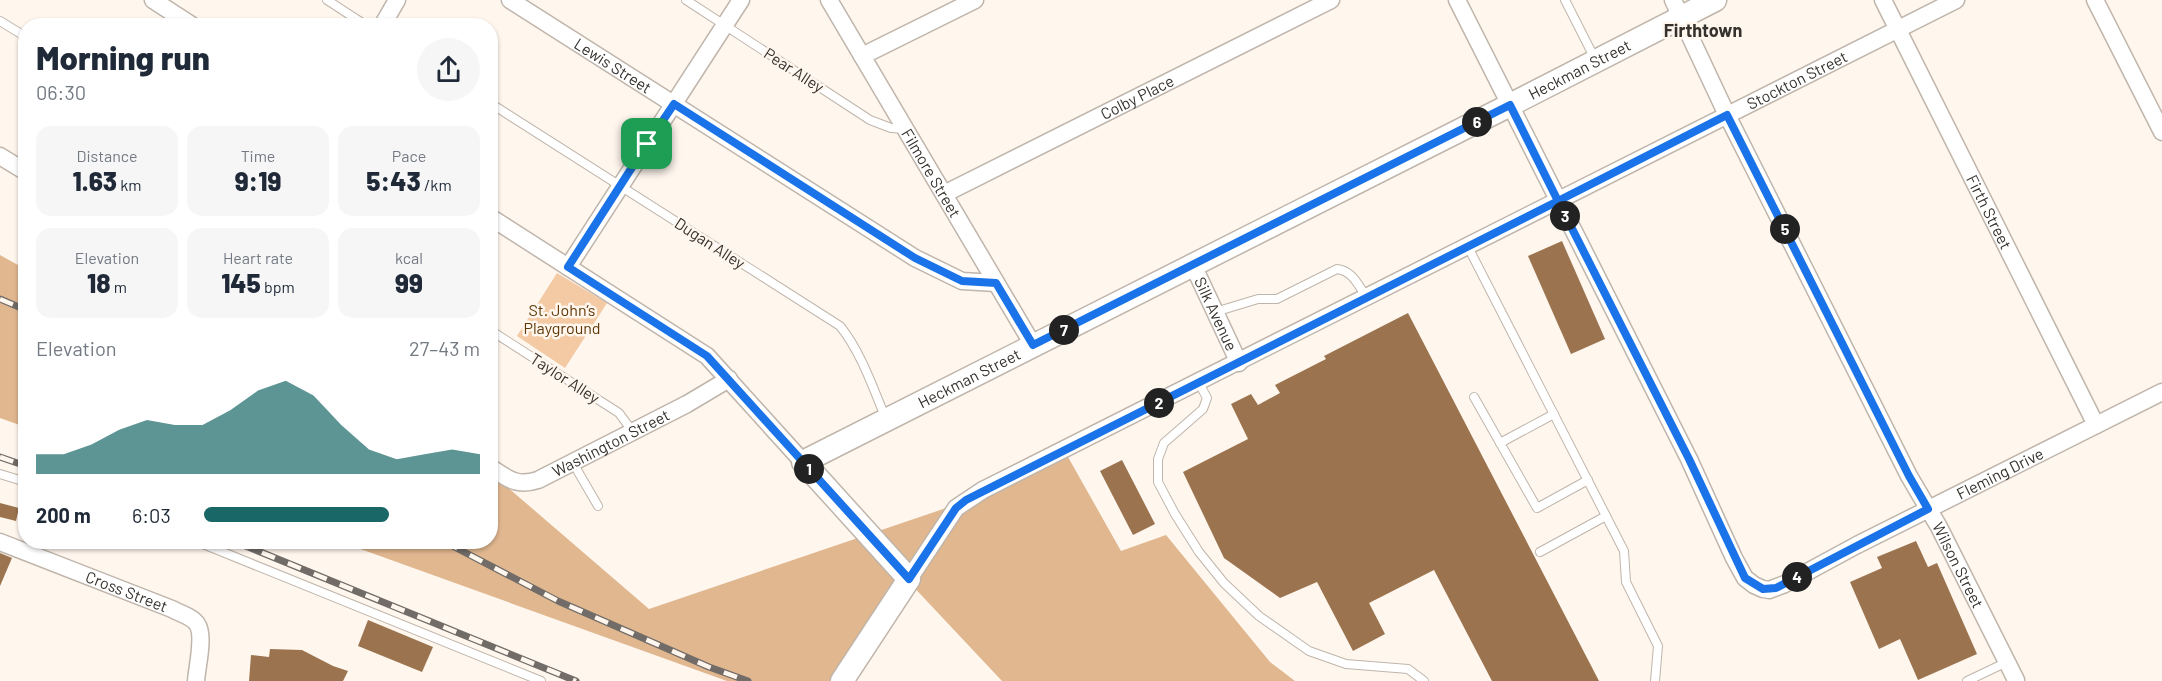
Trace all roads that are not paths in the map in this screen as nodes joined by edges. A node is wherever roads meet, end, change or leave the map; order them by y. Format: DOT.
graph roads {
  1 [pos="153,0"];
  2 [pos="327,0"];
  3 [pos="397,0"];
  4 [pos="510,0"];
  5 [pos="686,0"];
  6 [pos="741,0"];
  7 [pos="829,0"];
  8 [pos="973,0"];
  9 [pos="1331,0"];
  10 [pos="1457,0"];
  11 [pos="1565,0"];
  12 [pos="1715,0"];
  13 [pos="1883,0"];
  14 [pos="1956,0"];
  15 [pos="2095,0"];
  16 [pos="1677,8"];
  17 [pos="181,18"];
  18 [pos="355,18"];
  19 [pos="387,18"];
  20 [pos="0,21"];
  21 [pos="724,25"];
  22 [pos="1897,30"];
  23 [pos="18,32"];
  24 [pos="862,56"];
  25 [pos="1596,61"];
  26 [pos="674,104"];
  27 [pos="1510,105"];
  28 [pos="498,108"];
  29 [pos="1727,115"];
  30 [pos="907,129"];
  31 [pos="2162,132"];
  32 [pos="0,156"];
  33 [pos="18,167"];
  34 [pos="620,185"];
  35 [pos="944,194"];
  36 [pos="1558,201"];
  37 [pos="498,222"];
  38 [pos="1468,247"];
  39 [pos="1193,265"];
  40 [pos="568,267"];
  41 [pos="996,283"];
  42 [pos="1367,298"];
  43 [pos="1215,312"];
  44 [pos="498,335"];
  45 [pos="1033,345"];
  46 [pos="1239,363"];
  47 [pos="729,380"];
  48 [pos="1199,383"];
  49 [pos="2162,392"];
  50 [pos="1473,397"];
  51 [pos="1554,414"];
  52 [pos="886,421"];
  53 [pos="2096,425"];
  54 [pos="633,433"];
  55 [pos="1500,443"];
  56 [pos="802,462"];
  57 [pos="573,463"];
  58 [pos="498,472"];
  59 [pos="0,474"];
  60 [pos="18,480"];
  61 [pos="1588,480"];
  62 [pos="598,506"];
  63 [pos="1928,509"];
  64 [pos="1606,516"];
  65 [pos="0,542"];
  66 [pos="215,549"];
  67 [pos="1540,552"];
  68 [pos="909,579"];
  69 [pos="2007,662"];
  70 [pos="2016,680"];
  71 [pos="196,681"];
  72 [pos="541,681"];
  73 [pos="842,681"];
  74 [pos="1424,681"];
  75 [pos="1655,681"];
  76 [pos="1967,681"];
  1 -- 17 [label="street"];
  2 -- 18 [label="lane"];
  3 -- 19 [label="street"];
  4 -- 26 [label="street, Lewis Street"];
  5 -- 21 [label="lane, Pear Alley"];
  6 -- 21 [label="street"];
  7 -- 24 [label="street, Filmore Street"];
  8 -- 24 [label="street"];
  9 -- 35 [label="street, Colby Place"];
  10 -- 27 [label="street"];
  11 -- 25 [label="lane"];
  12 -- 16 [label="street, Heckman Street"];
  13 -- 22 [label="street, Firth Street"];
  14 -- 22 [label="street, Stockton Street"];
  15 -- 31 [label="street"];
  16 -- 25 [label="street, Heckman Street"];
  16 -- 29 [label="street, Wilson Street"];
  20 -- 23 [label="lane"];
  21 -- 26 [label="street"];
  21 -- 30 [label="lane, Pear Alley"];
  22 -- 29 [label="street, Stockton Street"];
  22 -- 53 [label="street, Firth Street"];
  24 -- 30 [label="street, Filmore Street"];
  25 -- 27 [label="street, Heckman Street"];
  26 -- 34 [label="street"];
  26 -- 41 [label="street, Lewis Street"];
  27 -- 36 [label="street"];
  27 -- 39 [label="street, Heckman Street"];
  28 -- 34 [label="lane, Dugan Alley"];
  29 -- 36 [label="street, Stockton Street"];
  29 -- 63 [label="street, Wilson Street"];
  30 -- 35 [label="street, Filmore Street"];
  32 -- 33 [label="street"];
  34 -- 40 [label="street"];
  34 -- 52 [label="lane, Dugan Alley"];
  35 -- 41 [label="street, Filmore Street"];
  36 -- 38 [label="street, Stockton Street"];
  36 -- 63 [label="street, Fleming Drive"];
  37 -- 40 [label="street"];
  38 -- 42 [label="street, Stockton Street"];
  38 -- 51 [label="lane"];
  39 -- 43 [label="street, Silk Avenue"];
  39 -- 45 [label="street, Heckman Street"];
  40 -- 47 [label="street"];
  41 -- 45 [label="street, Filmore Street"];
  42 -- 43 [label="lane"];
  42 -- 46 [label="street, Stockton Street"];
  43 -- 46 [label="street, Silk Avenue"];
  44 -- 54 [label="lane, Taylor Alley"];
  45 -- 52 [label="street, Heckman Street"];
  46 -- 48 [label="street, Stockton Street"];
  47 -- 54 [label="street, Washington Street"];
  47 -- 56 [label="street"];
  48 -- 68 [label="street, Stockton Street"];
  48 -- 74 [label="lane"];
  49 -- 53 [label="street, Fleming Drive"];
  50 -- 55 [label="lane"];
  51 -- 55 [label="lane"];
  51 -- 61 [label="lane"];
  52 -- 56 [label="street, Heckman Street"];
  53 -- 63 [label="street, Fleming Drive"];
  54 -- 57 [label="street, Washington Street"];
  55 -- 61 [label="lane"];
  56 -- 68 [label="street"];
  57 -- 58 [label="street, Washington Street"];
  57 -- 62 [label="lane"];
  59 -- 60 [label="lane"];
  61 -- 64 [label="lane"];
  63 -- 69 [label="street, Wilson Street"];
  64 -- 67 [label="lane"];
  64 -- 75 [label="lane"];
  65 -- 71 [label="street, Cross Street"];
  66 -- 72 [label="lane"];
  68 -- 73 [label="street, Stockton Street"];
  69 -- 70 [label="street, Wilson Street"];
  69 -- 76 [label="lane"];
}
